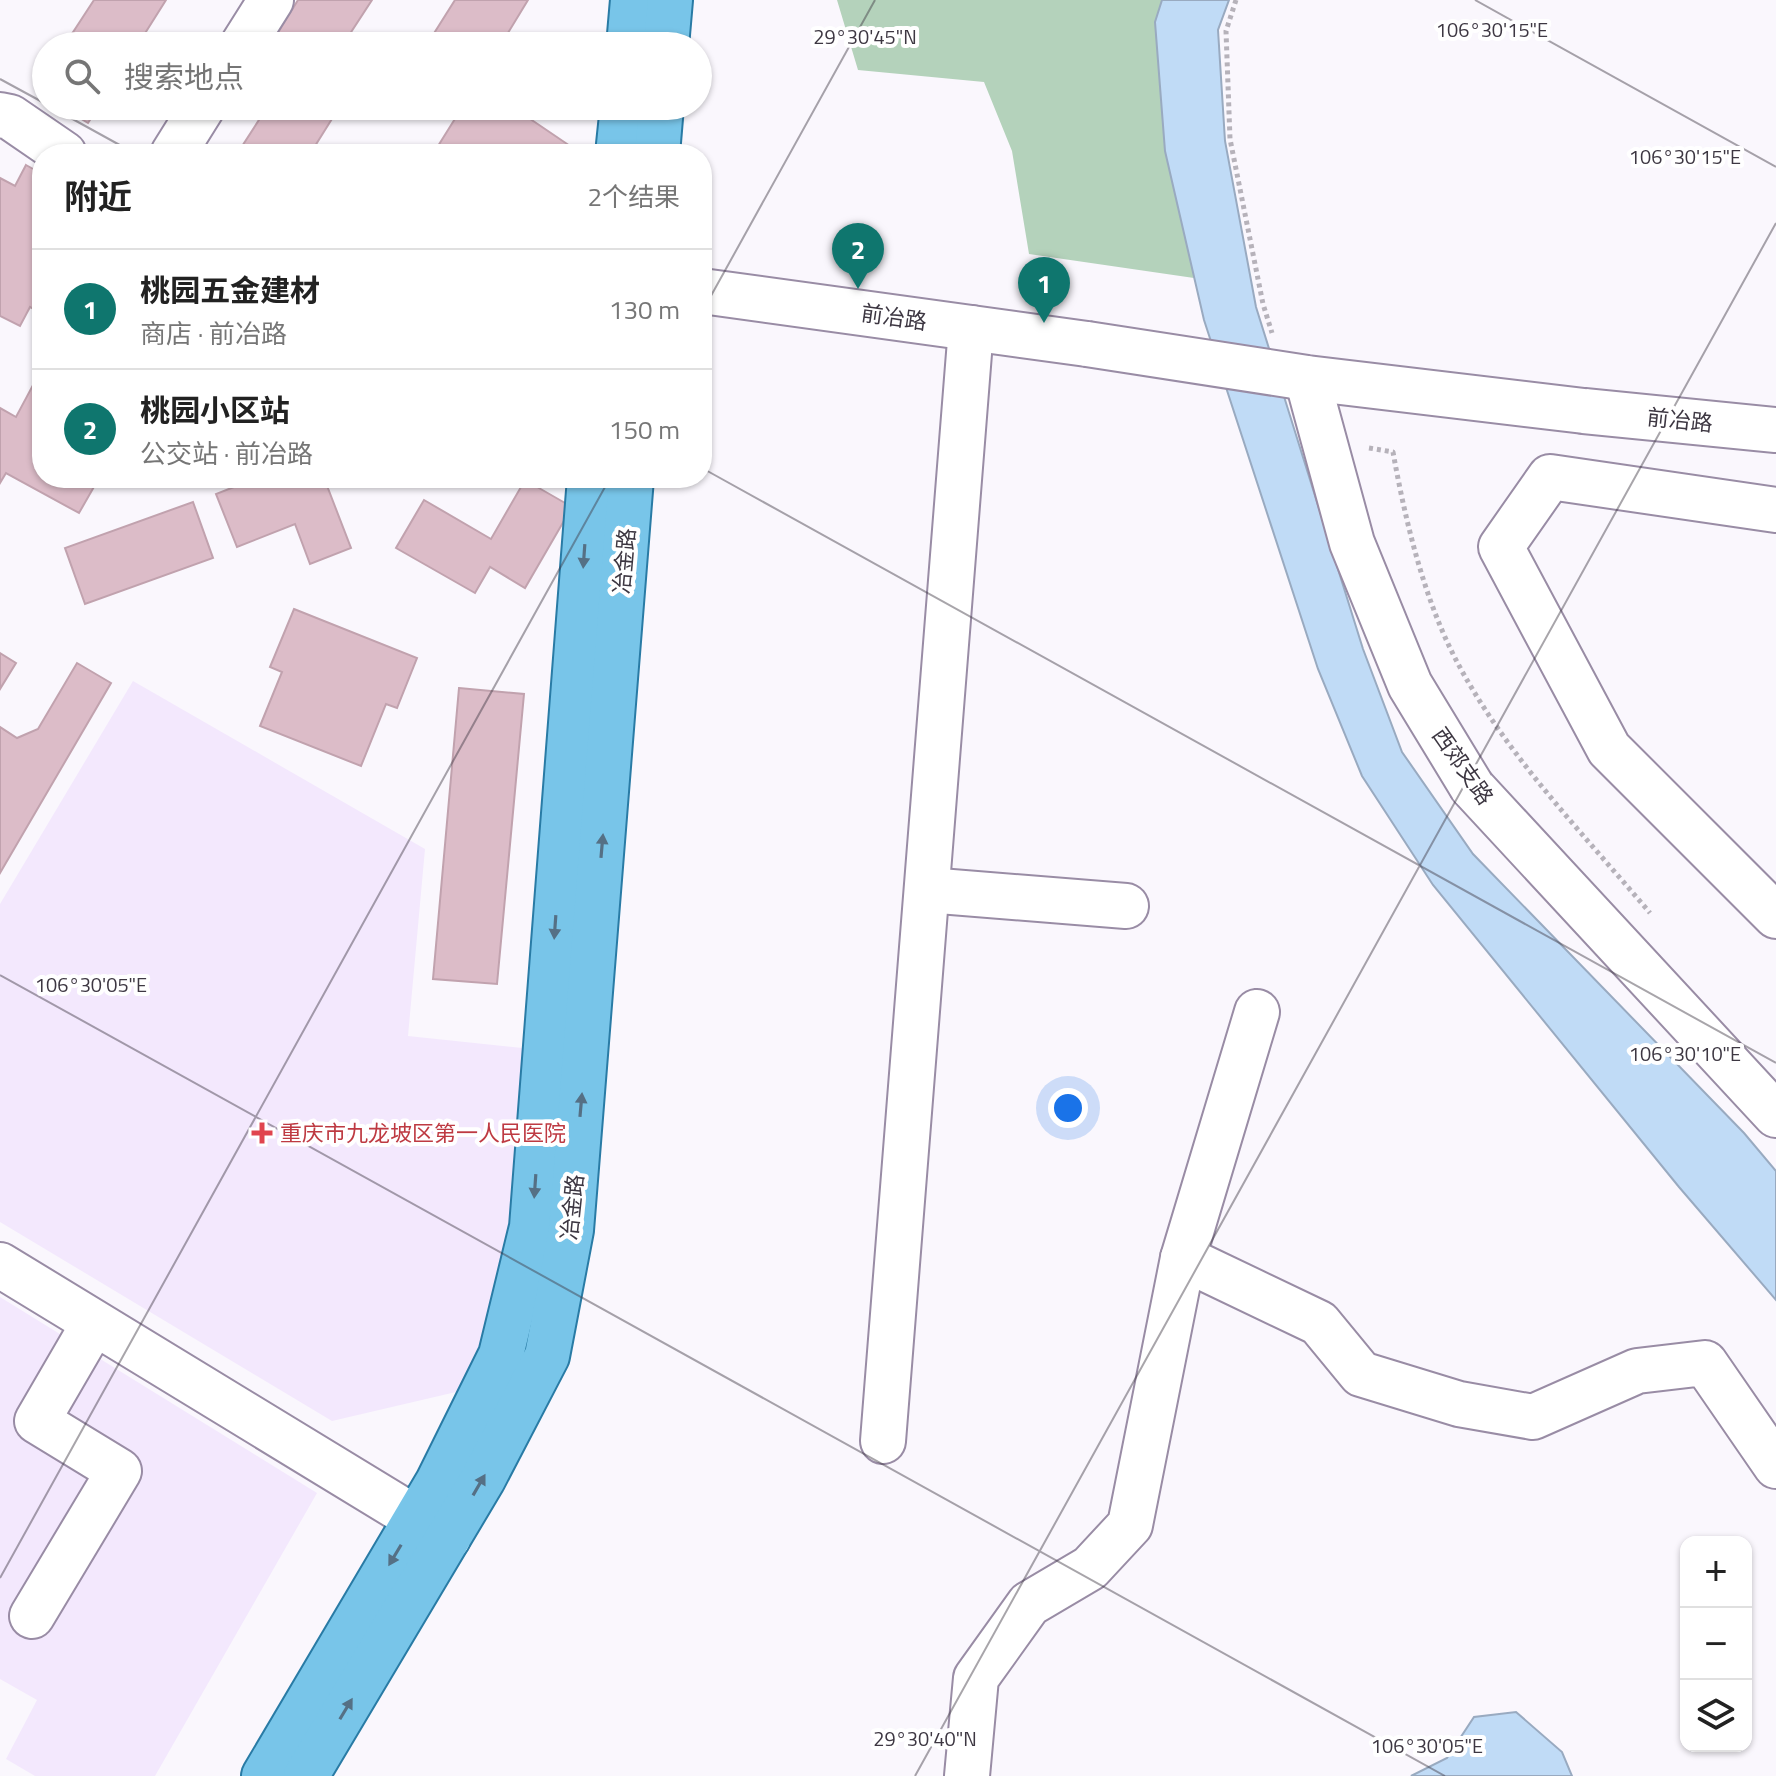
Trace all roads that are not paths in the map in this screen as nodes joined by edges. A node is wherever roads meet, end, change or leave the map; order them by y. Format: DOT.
graph roads {
  1 [pos="271,0"];
  2 [pos="633,0"];
  3 [pos="670,0"];
  4 [pos="251,32"];
  5 [pos="630,32"];
  6 [pos="667,32"];
  7 [pos="0,115"];
  8 [pos="194,120"];
  9 [pos="622,120"];
  10 [pos="660,120"];
  11 [pos="49,144"];
  12 [pos="179,144"];
  13 [pos="619,144"];
  14 [pos="658,144"];
  15 [pos="712,292"];
  16 [pos="971,328"];
  17 [pos="1292,363"];
  18 [pos="1776,430"];
  19 [pos="589,488"];
  20 [pos="630,488"];
  21 [pos="1776,510"];
  22 [pos="927,890"];
  23 [pos="1126,906"];
  24 [pos="1776,916"];
  25 [pos="1257,1012"];
  26 [pos="1776,1115"];
  27 [pos="1183,1258"];
  28 [pos="0,1265"];
  29 [pos="94,1323"];
  30 [pos="883,1441"];
  31 [pos="1776,1466"];
  32 [pos="432,1528"];
  33 [pos="32,1616"];
  34 [pos="264,1776"];
  35 [pos="306,1776"];
  36 [pos="967,1776"];
  1 -- 4 [label="street"];
  2 -- 5 [label="main road"];
  3 -- 6 [label="main road"];
  7 -- 11 [label="street"];
  8 -- 12 [label="street"];
  9 -- 13 [label="main road"];
  10 -- 14 [label="main road"];
  15 -- 16 [label="street, 前冶路"];
  16 -- 17 [label="street, 前冶路, bridge"];
  16 -- 22 [label="street"];
  17 -- 18 [label="street, 前冶路, bridge"];
  17 -- 26 [label="street, 西郊支路, bridge"];
  19 -- 32 [label="main road, 冶金路, one-way"];
  32 -- 20 [label="main road, 冶金路, one-way"];
  21 -- 24 [label="street"];
  22 -- 23 [label="street"];
  22 -- 30 [label="street"];
  25 -- 27 [label="street"];
  27 -- 31 [label="street"];
  27 -- 36 [label="street"];
  28 -- 29 [label="street"];
  29 -- 32 [label="street"];
  29 -- 33 [label="street"];
  32 -- 34 [label="main road, 冶金路, one-way"];
  35 -- 32 [label="main road, 冶金路, one-way"];
}
